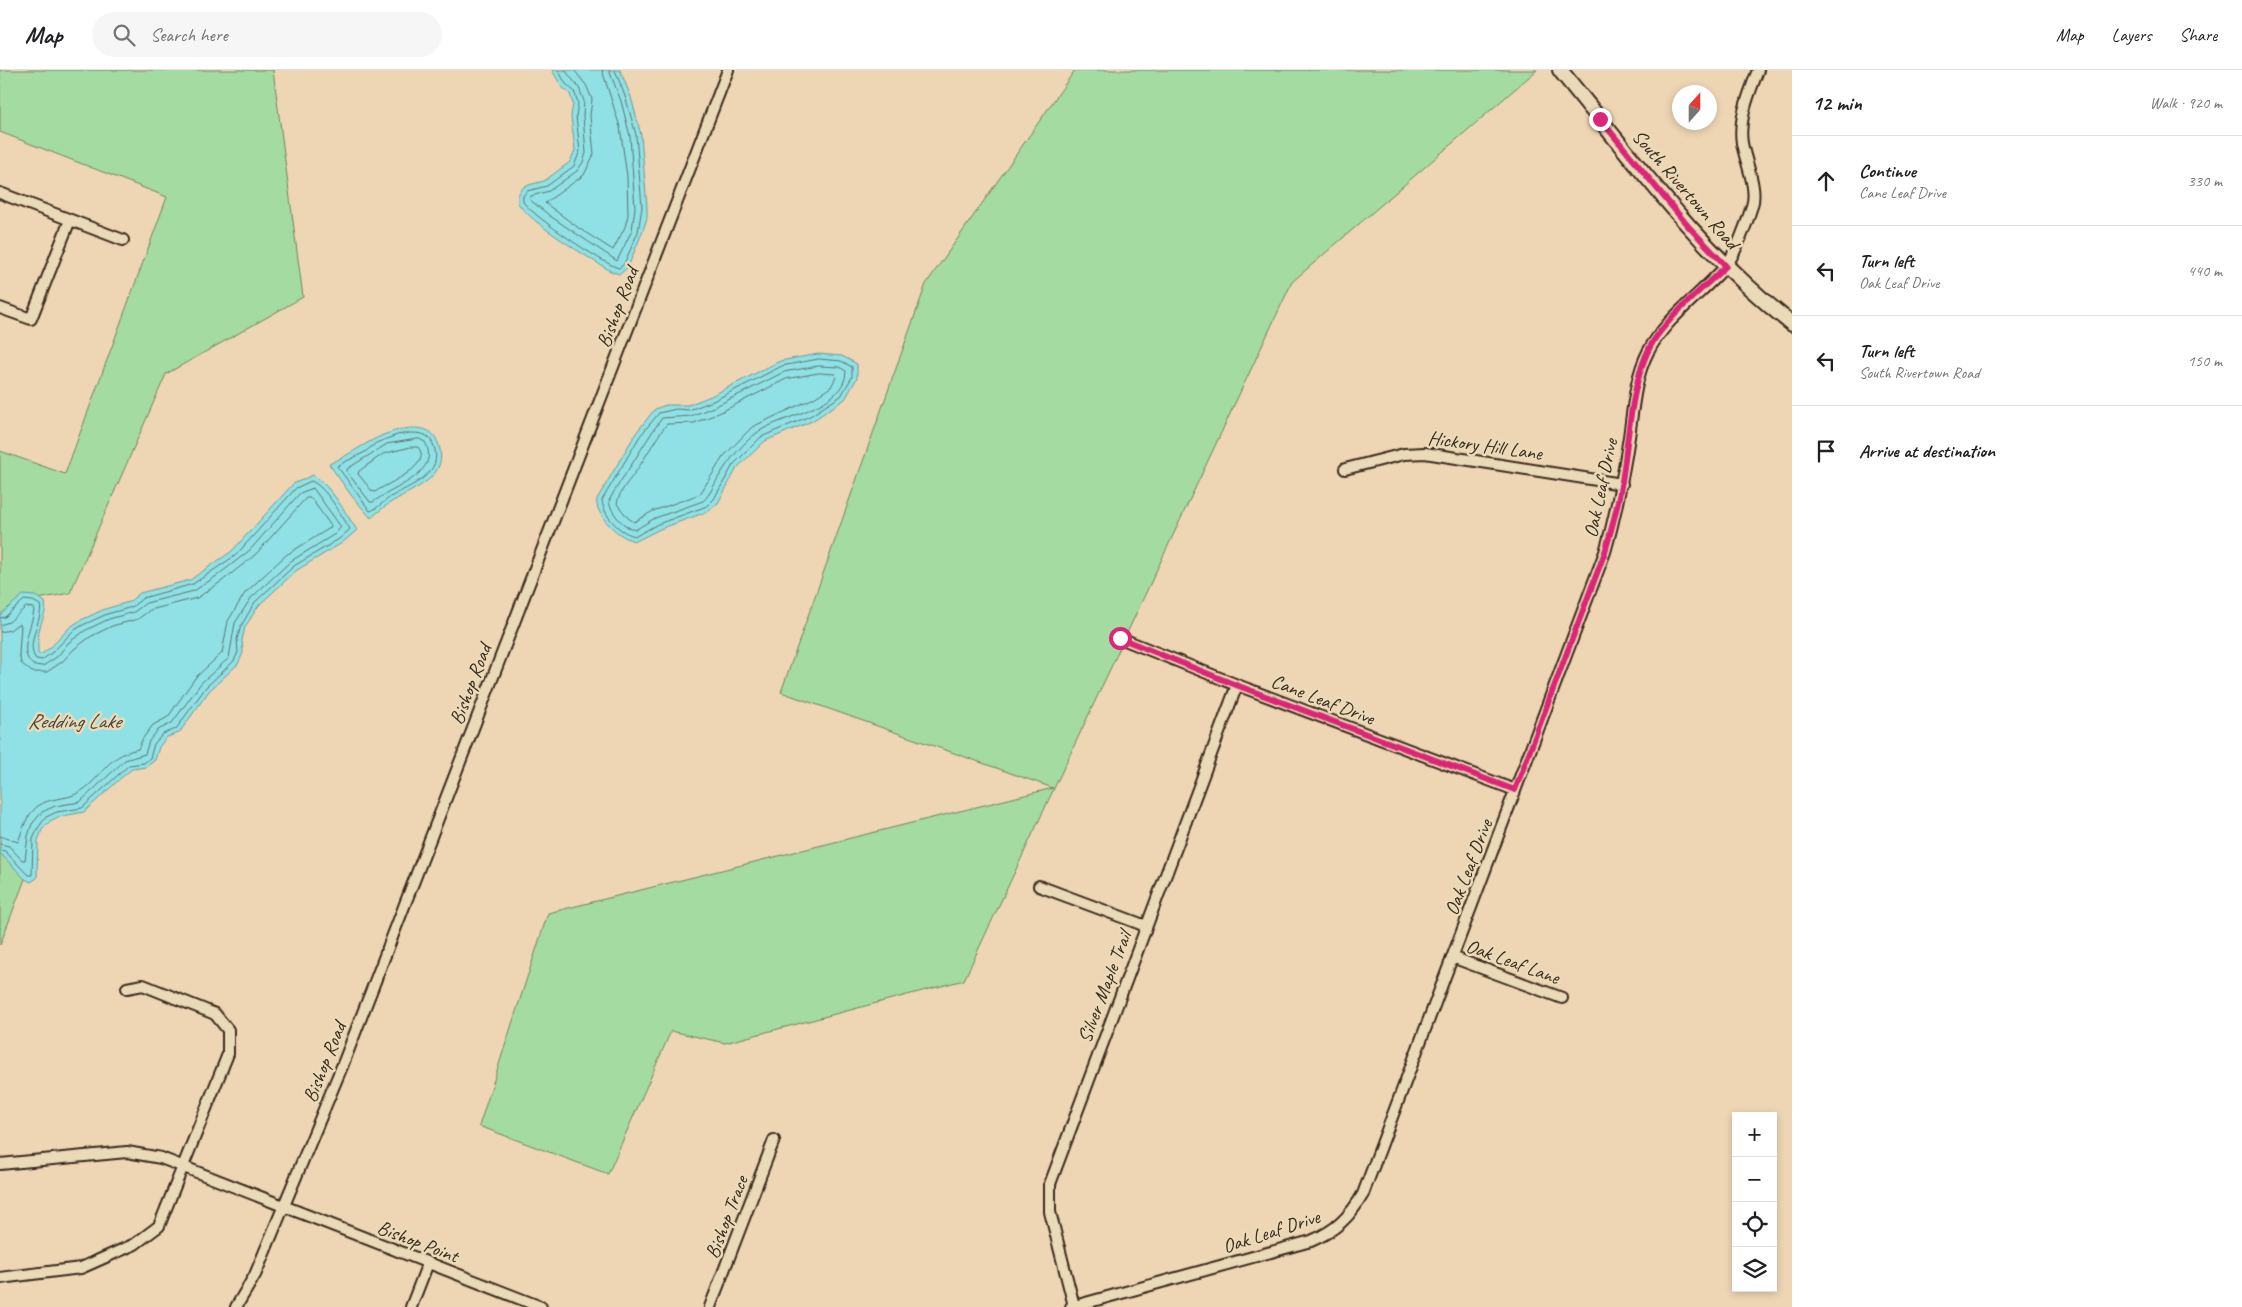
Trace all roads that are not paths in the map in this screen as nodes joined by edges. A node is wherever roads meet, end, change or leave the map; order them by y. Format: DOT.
graph roads {
  1 [pos="728,70"];
  2 [pos="1560,70"];
  3 [pos="1758,70"];
  4 [pos="0,193"];
  5 [pos="70,220"];
  6 [pos="123,240"];
  7 [pos="1726,266"];
  8 [pos="0,308"];
  9 [pos="1792,324"];
  10 [pos="1345,469"];
  11 [pos="1622,484"];
  12 [pos="1120,638"];
  13 [pos="1236,685"];
  14 [pos="1515,790"];
  15 [pos="1039,886"];
  16 [pos="1146,926"];
  17 [pos="1452,957"];
  18 [pos="128,988"];
  19 [pos="1562,998"];
  20 [pos="774,1140"];
  21 [pos="0,1164"];
  22 [pos="184,1167"];
  23 [pos="283,1206"];
  24 [pos="428,1263"];
  25 [pos="0,1278"];
  26 [pos="236,1307"];
  27 [pos="411,1307"];
  28 [pos="541,1307"];
  29 [pos="710,1307"];
  30 [pos="1072,1307"];
  1 -- 23 [label="street, Bishop Road"];
  2 -- 7 [label="main road, South Rivertown Road"];
  3 -- 7 [label="street, Oak Leaf Drive"];
  4 -- 5 [label="street"];
  5 -- 6 [label="street"];
  5 -- 8 [label="street"];
  7 -- 9 [label="main road, South Rivertown Road"];
  7 -- 11 [label="street, Oak Leaf Drive"];
  10 -- 11 [label="street, Hickory Hill Lane"];
  11 -- 14 [label="street, Oak Leaf Drive"];
  12 -- 13 [label="street, Cane Leaf Drive"];
  13 -- 14 [label="street, Cane Leaf Drive"];
  13 -- 16 [label="street, Silver Maple Trail"];
  14 -- 17 [label="street, Oak Leaf Drive"];
  15 -- 16 [label="street"];
  16 -- 30 [label="street, Silver Maple Trail"];
  17 -- 19 [label="street, Oak Leaf Lane"];
  17 -- 30 [label="street, Oak Leaf Drive"];
  18 -- 22 [label="street"];
  20 -- 29 [label="street, Bishop Trace"];
  21 -- 22 [label="street, Bishop Point"];
  22 -- 23 [label="street, Bishop Point"];
  22 -- 25 [label="street"];
  23 -- 24 [label="street, Bishop Point"];
  23 -- 26 [label="street, Bishop Road"];
  24 -- 27 [label="street"];
  24 -- 28 [label="street, Bishop Point"];
}
